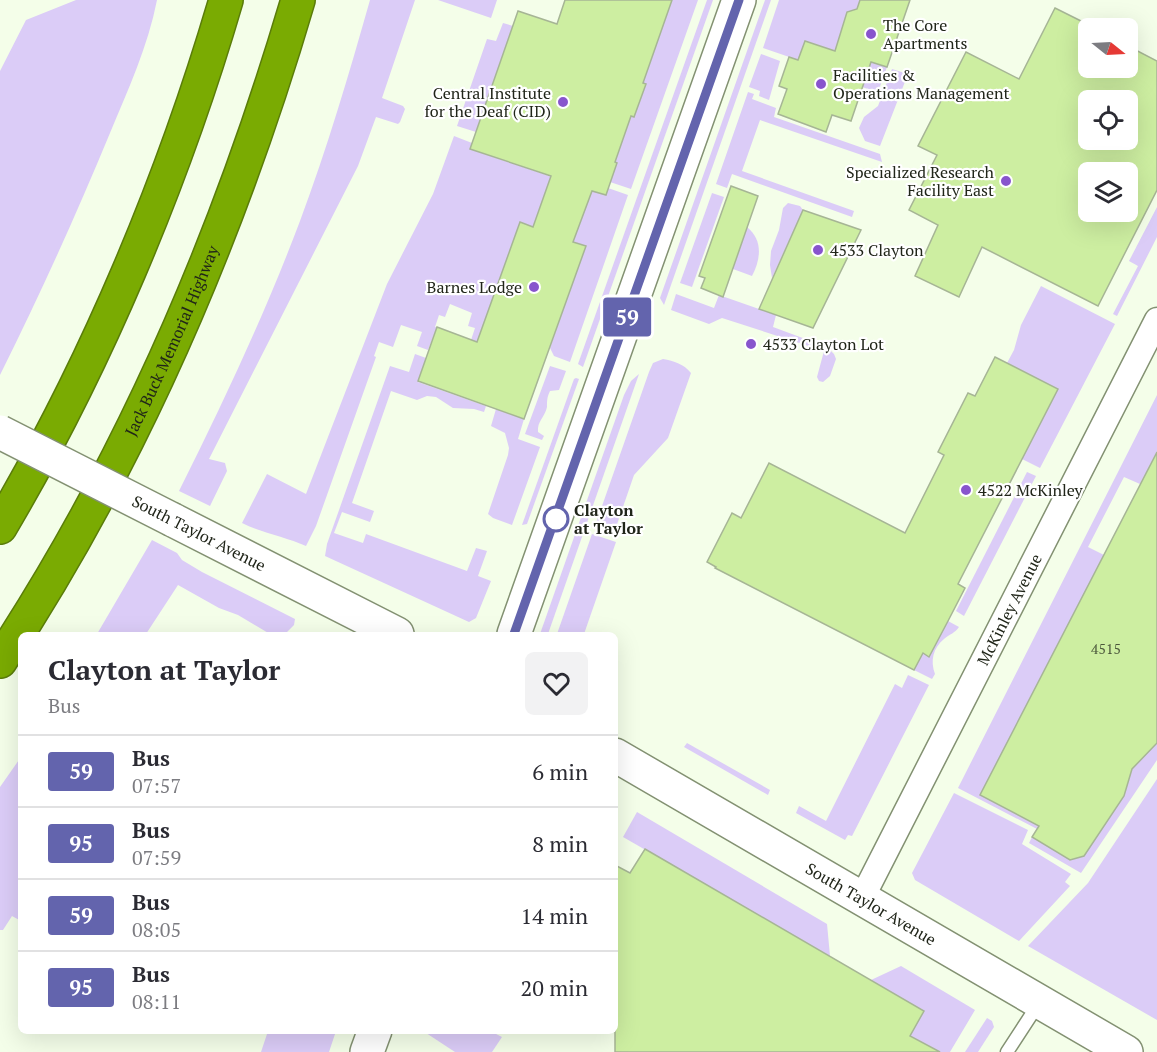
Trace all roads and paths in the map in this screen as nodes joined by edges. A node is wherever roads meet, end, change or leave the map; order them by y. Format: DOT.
graph roads {
  1 [pos="211,0"];
  2 [pos="226,0"];
  3 [pos="298,0"];
  4 [pos="739,0"];
  5 [pos="210,55"];
  6 [pos="1157,320"];
  7 [pos="0,432"];
  8 [pos="0,528"];
  9 [pos="394,632"];
  10 [pos="515,632"];
  11 [pos="0,661"];
  12 [pos="618,757"];
  13 [pos="862,898"];
  14 [pos="1040,1002"];
  15 [pos="374,1034"];
  16 [pos="367,1052"];
  17 [pos="1007,1052"];
  18 [pos="1126,1052"];
  1 -- 5 [label="highway"];
  2 -- 5 [label="highway"];
  3 -- 11 [label="highway, Jack Buck Memorial Highway"];
  4 -- 10 [label="street"];
  5 -- 8 [label="highway"];
  6 -- 13 [label="street, McKinley Avenue"];
  7 -- 9 [label="street, South Taylor Avenue, bridge"];
  12 -- 13 [label="street, South Taylor Avenue"];
  13 -- 14 [label="street, South Taylor Avenue"];
  14 -- 17 [label="lane"];
  14 -- 18 [label="street, South Taylor Avenue"];
  15 -- 16 [label="street"];
}
